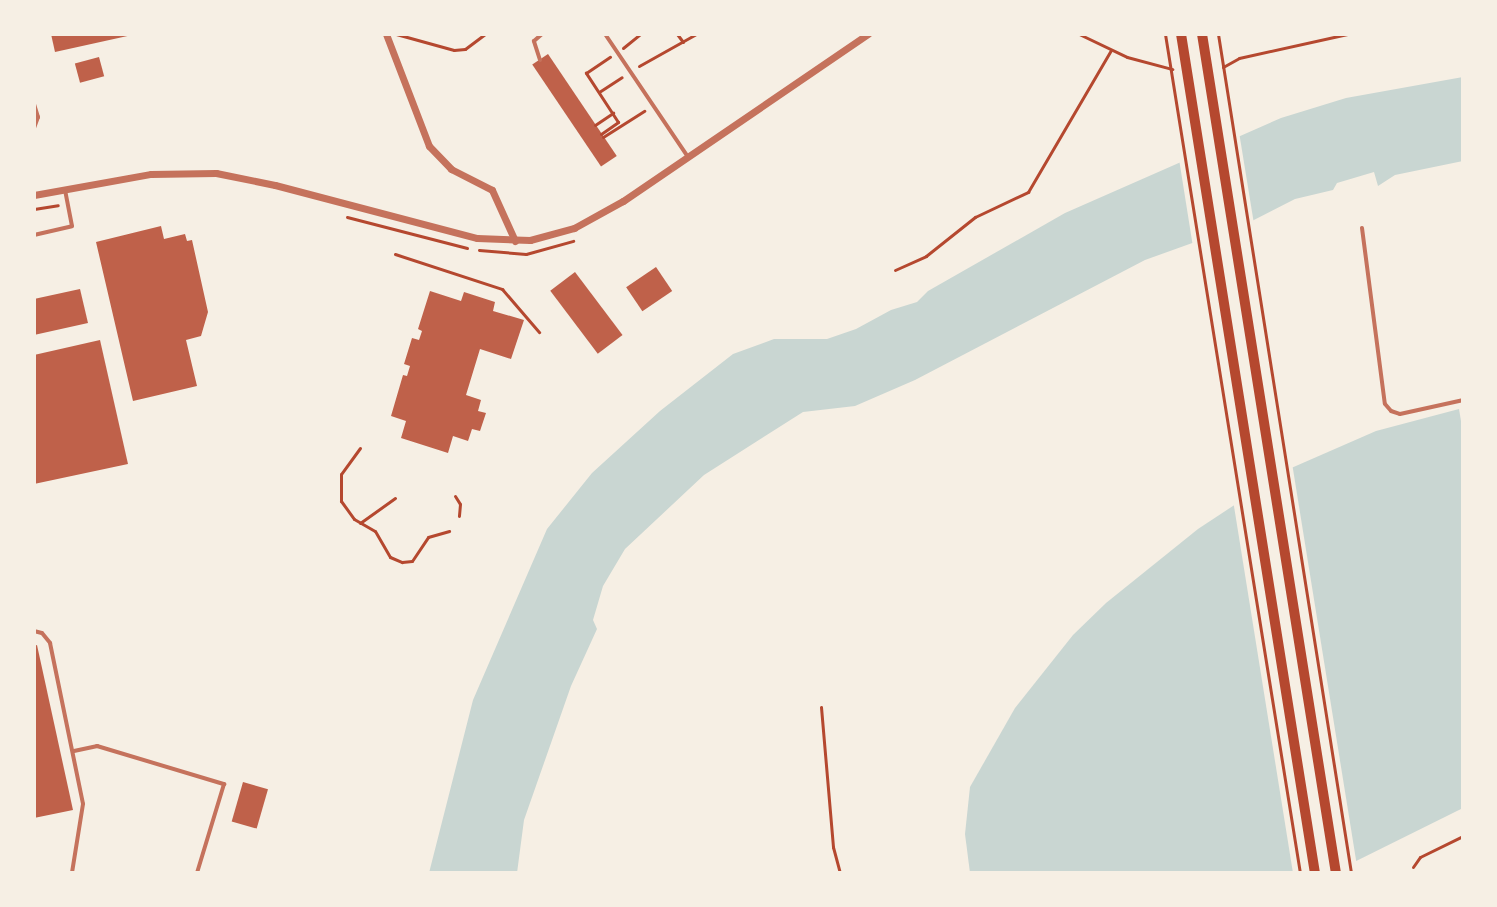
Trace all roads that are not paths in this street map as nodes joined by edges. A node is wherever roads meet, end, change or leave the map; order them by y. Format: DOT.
graph roads {
  1 [pos="386,34"];
  2 [pos="542,34"];
  3 [pos="605,34"];
  4 [pos="868,34"];
  5 [pos="1181,34"];
  6 [pos="1202,34"];
  7 [pos="540,60"];
  8 [pos="34,104"];
  9 [pos="34,128"];
  10 [pos="688,157"];
  11 [pos="65,188"];
  12 [pos="34,195"];
  13 [pos="1362,228"];
  14 [pos="34,235"];
  15 [pos="515,241"];
  16 [pos="1463,400"];
  17 [pos="34,631"];
  18 [pos="73,751"];
  19 [pos="72,873"];
  20 [pos="197,873"];
  21 [pos="1315,873"];
  22 [pos="1336,873"];
  23 [pos="1389,873"];
  24 [pos="1408,873"];
  1 -- 15 [label="street"];
  2 -- 7 [label="lane"];
  3 -- 10 [label="lane"];
  4 -- 10 [label="street"];
  5 -- 21 [label="main road"];
  6 -- 22 [label="main road"];
  8 -- 9 [label="lane"];
  10 -- 15 [label="street"];
  11 -- 12 [label="street"];
  11 -- 14 [label="lane"];
  11 -- 15 [label="street"];
  13 -- 16 [label="lane"];
  17 -- 18 [label="lane"];
  18 -- 19 [label="lane"];
  18 -- 20 [label="lane"];
  23 -- 24 [label="lane"];
}
